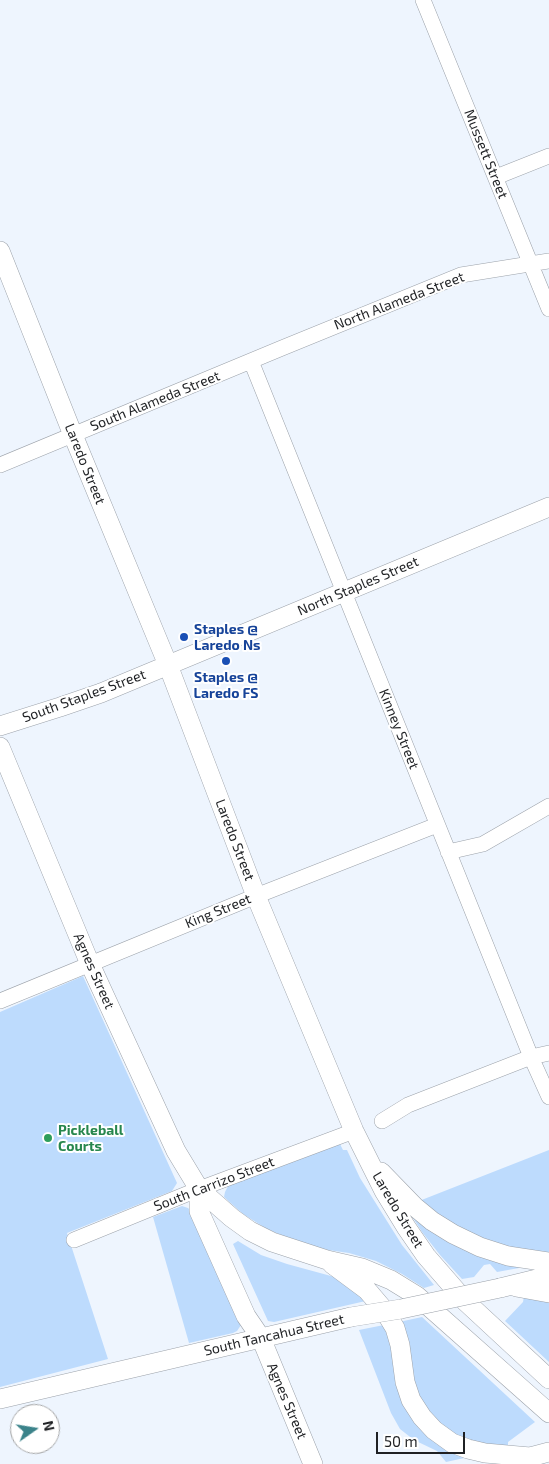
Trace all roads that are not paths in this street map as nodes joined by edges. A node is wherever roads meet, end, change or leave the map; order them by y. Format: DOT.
graph roads {
  1 [pos="425,1"];
  2 [pos="549,156"];
  3 [pos="496,177"];
  4 [pos="0,252"];
  5 [pos="549,262"];
  6 [pos="531,264"];
  7 [pos="549,308"];
  8 [pos="282,348"];
  9 [pos="250,362"];
  10 [pos="73,435"];
  11 [pos="0,465"];
  12 [pos="549,507"];
  13 [pos="343,592"];
  14 [pos="168,666"];
  15 [pos="0,726"];
  16 [pos="0,746"];
  17 [pos="549,806"];
  18 [pos="437,825"];
  19 [pos="448,852"];
  20 [pos="256,896"];
  21 [pos="90,964"];
  22 [pos="0,1001"];
  23 [pos="549,1053"];
  24 [pos="531,1057"];
  25 [pos="549,1097"];
  26 [pos="382,1121"];
  27 [pos="354,1131"];
  28 [pos="366,1155"];
  29 [pos="199,1189"];
  30 [pos="74,1240"];
  31 [pos="327,1260"];
  32 [pos="549,1262"];
  33 [pos="549,1276"];
  34 [pos="504,1287"];
  35 [pos="549,1293"];
  36 [pos="261,1338"];
  37 [pos="549,1379"];
  38 [pos="0,1399"];
  39 [pos="549,1415"];
  40 [pos="539,1455"];
  41 [pos="313,1464"];
  42 [pos="504,1464"];
  1 -- 3 [label="street, Mussett Street"];
  2 -- 3 [label="street"];
  3 -- 6 [label="street, Mussett Street"];
  4 -- 10 [label="main road, Laredo Street"];
  5 -- 6 [label="street, North Alameda Street"];
  6 -- 7 [label="street, Mussett Street"];
  6 -- 8 [label="street, North Alameda Street"];
  8 -- 9 [label="street, South Alameda Street"];
  9 -- 10 [label="street, South Alameda Street"];
  9 -- 13 [label="street, Kinney Street"];
  10 -- 11 [label="street, South Alameda Street"];
  10 -- 14 [label="main road, Laredo Street"];
  12 -- 13 [label="main road, North Staples Street"];
  13 -- 14 [label="main road, North Staples Street"];
  13 -- 18 [label="street, Kinney Street"];
  14 -- 15 [label="main road, South Staples Street"];
  14 -- 20 [label="main road, Laredo Street"];
  16 -- 21 [label="main road, Agnes Street"];
  17 -- 19 [label="street"];
  18 -- 19 [label="street, Kinney Street"];
  18 -- 20 [label="street, King Street"];
  19 -- 24 [label="street, Kinney Street"];
  20 -- 21 [label="street, King Street"];
  20 -- 27 [label="main road, Laredo Street"];
  21 -- 22 [label="street, King Street"];
  21 -- 29 [label="main road, Agnes Street"];
  23 -- 24 [label="street"];
  24 -- 25 [label="street, Kinney Street"];
  24 -- 26 [label="street"];
  27 -- 28 [label="main road, Laredo Street"];
  27 -- 29 [label="street, South Carrizo Street"];
  28 -- 32 [label="main road"];
  28 -- 37 [label="main road, Laredo Street"];
  29 -- 30 [label="street, South Carrizo Street"];
  29 -- 31 [label="main road"];
  29 -- 36 [label="main road, Agnes Street"];
  31 -- 39 [label="main road"];
  31 -- 40 [label="main road"];
  33 -- 34 [label="main road, South Tancahua Street"];
  34 -- 35 [label="main road"];
  34 -- 36 [label="main road, South Tancahua Street, bridge"];
  36 -- 38 [label="main road, South Tancahua Street"];
  36 -- 41 [label="main road, Agnes Street"];
  40 -- 42 [label="main road"];
}
